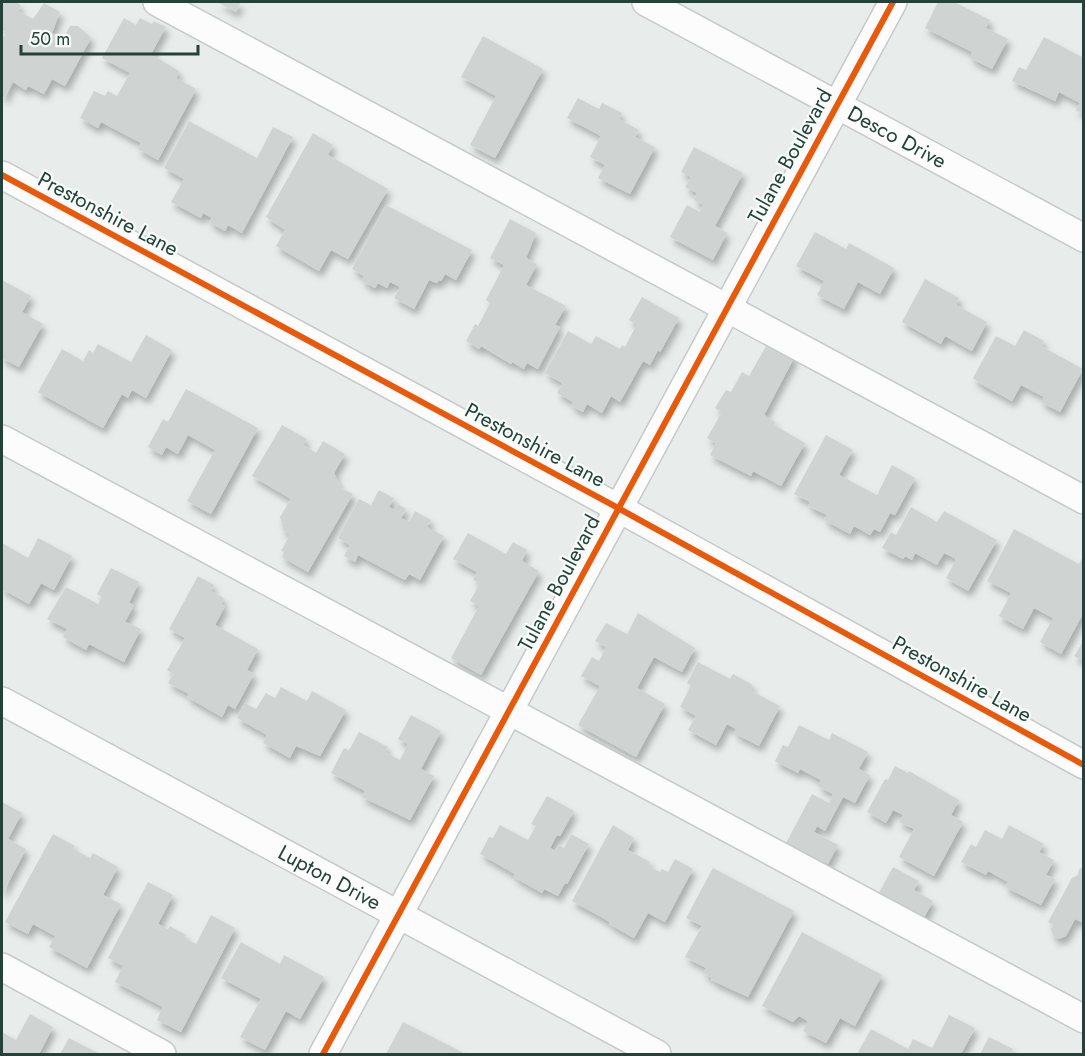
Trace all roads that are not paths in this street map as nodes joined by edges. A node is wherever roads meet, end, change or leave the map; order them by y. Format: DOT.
graph roads {
  1 [pos="157,2"];
  2 [pos="646,2"];
  3 [pos="893,2"];
  4 [pos="837,105"];
  5 [pos="2,175"];
  6 [pos="1083,238"];
  7 [pos="727,308"];
  8 [pos="2,439"];
  9 [pos="1083,500"];
  10 [pos="618,508"];
  11 [pos="2,701"];
  12 [pos="508,711"];
  13 [pos="1083,765"];
  14 [pos="398,915"];
  15 [pos="2,967"];
  16 [pos="1083,1019"];
  17 [pos="162,1054"];
  18 [pos="323,1054"];
  19 [pos="657,1054"];
  1 -- 7 [label="street"];
  2 -- 4 [label="street, Desco Drive"];
  3 -- 4 [label="street, Tulane Boulevard"];
  4 -- 6 [label="street, Desco Drive"];
  4 -- 7 [label="street, Tulane Boulevard"];
  5 -- 10 [label="street, Prestonshire Lane"];
  7 -- 9 [label="street"];
  7 -- 10 [label="street, Tulane Boulevard"];
  8 -- 12 [label="street"];
  10 -- 12 [label="street, Tulane Boulevard"];
  10 -- 13 [label="street, Prestonshire Lane"];
  11 -- 14 [label="street, Lupton Drive"];
  12 -- 14 [label="street, Tulane Boulevard"];
  12 -- 16 [label="street"];
  14 -- 18 [label="street, Tulane Boulevard"];
  14 -- 19 [label="street, Lupton Drive"];
  15 -- 17 [label="street"];
}
